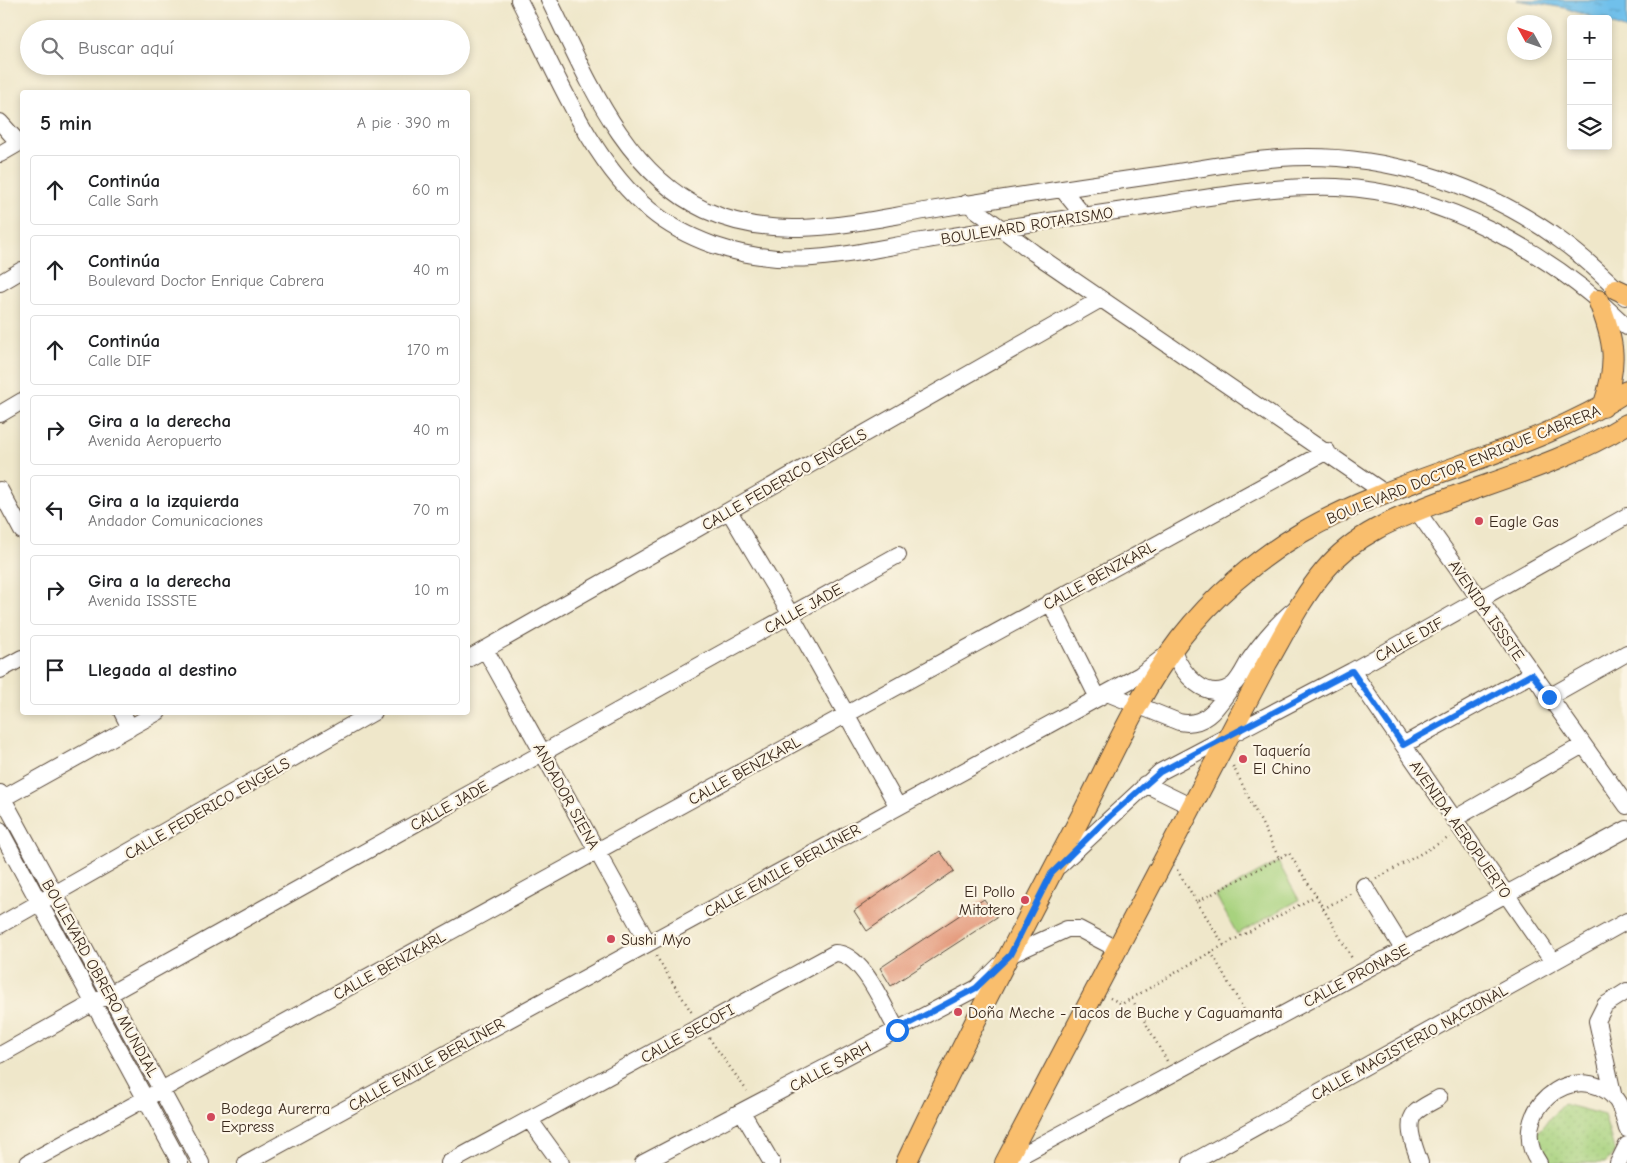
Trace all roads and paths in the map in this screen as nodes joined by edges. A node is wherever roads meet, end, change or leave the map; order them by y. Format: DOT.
graph roads {
  1 [pos="519,0"];
  2 [pos="549,0"];
  3 [pos="0,122"];
  4 [pos="0,154"];
  5 [pos="1062,189"];
  6 [pos="967,204"];
  7 [pos="1084,216"];
  8 [pos="1000,228"];
  9 [pos="20,271"];
  10 [pos="0,283"];
  11 [pos="1624,294"];
  12 [pos="1101,299"];
  13 [pos="1598,300"];
  14 [pos="1627,327"];
  15 [pos="1627,391"];
  16 [pos="20,402"];
  17 [pos="1602,407"];
  18 [pos="0,414"];
  19 [pos="1625,426"];
  20 [pos="1327,451"];
  21 [pos="0,490"];
  22 [pos="1385,493"];
  23 [pos="729,511"];
  24 [pos="1416,511"];
  25 [pos="1627,516"];
  26 [pos="20,525"];
  27 [pos="898,555"];
  28 [pos="1480,599"];
  29 [pos="1050,602"];
  30 [pos="1302,603"];
  31 [pos="791,615"];
  32 [pos="485,649"];
  33 [pos="1173,650"];
  34 [pos="1627,653"];
  35 [pos="20,659"];
  36 [pos="470,659"];
  37 [pos="0,670"];
  38 [pos="1352,671"];
  39 [pos="1532,674"];
  40 [pos="1233,685"];
  41 [pos="1102,696"];
  42 [pos="1549,697"];
  43 [pos="1139,705"];
  44 [pos="846,714"];
  45 [pos="124,715"];
  46 [pos="153,715"];
  47 [pos="369,715"];
  48 [pos="130,728"];
  49 [pos="1225,743"];
  50 [pos="1403,745"];
  51 [pos="1583,745"];
  52 [pos="543,753"];
  53 [pos="1145,784"];
  54 [pos="1624,796"];
  55 [pos="1,797"];
  56 [pos="898,807"];
  57 [pos="1192,807"];
  58 [pos="1458,825"];
  59 [pos="1627,829"];
  60 [pos="0,830"];
  61 [pos="597,850"];
  62 [pos="1167,854"];
  63 [pos="1279,858"];
  64 [pos="1051,874"];
  65 [pos="1364,886"];
  66 [pos="55,894"];
  67 [pos="1506,894"];
  68 [pos="1316,896"];
  69 [pos="1198,902"];
  70 [pos="40,903"];
  71 [pos="1323,909"];
  72 [pos="1627,921"];
  73 [pos="0,925"];
  74 [pos="648,943"];
  75 [pos="1224,945"];
  76 [pos="1117,949"];
  77 [pos="1403,949"];
  78 [pos="1211,952"];
  79 [pos="1010,955"];
  80 [pos="1553,962"];
  81 [pos="1361,972"];
  82 [pos="1096,990"];
  83 [pos="1627,991"];
  84 [pos="109,994"];
  85 [pos="1132,999"];
  86 [pos="93,1003"];
  87 [pos="1255,1029"];
  88 [pos="897,1030"];
  89 [pos="0,1055"];
  90 [pos="1173,1073"];
  91 [pos="161,1089"];
  92 [pos="145,1098"];
  93 [pos="1439,1098"];
  94 [pos="1614,1098"];
  95 [pos="742,1112"];
  96 [pos="529,1119"];
  97 [pos="1627,1129"];
  98 [pos="1627,1145"];
  99 [pos="912,1161"];
  100 [pos="28,1163"];
  101 [pos="180,1163"];
  102 [pos="201,1163"];
  103 [pos="246,1163"];
  104 [pos="449,1163"];
  105 [pos="561,1163"];
  106 [pos="643,1163"];
  107 [pos="772,1163"];
  108 [pos="1006,1163"];
  109 [pos="1191,1163"];
  110 [pos="1420,1163"];
  111 [pos="1539,1163"];
  112 [pos="1618,1163"];
  1 -- 8 [label="street, BOULEVARD ROTARISMO"];
  2 -- 6 [label="street, BOULEVARD ROTARISMO"];
  3 -- 4 [label="street"];
  5 -- 6 [label="street, BOULEVARD ROTARISMO"];
  5 -- 7 [label="street"];
  5 -- 11 [label="street, BOULEVARD ROTARISMO"];
  6 -- 8 [label="street"];
  7 -- 8 [label="street, BOULEVARD ROTARISMO"];
  7 -- 13 [label="street, BOULEVARD ROTARISMO"];
  8 -- 12 [label="street"];
  9 -- 10 [label="street"];
  12 -- 20 [label="street"];
  12 -- 23 [label="street, CALLE FEDERICO ENGELS"];
  13 -- 14 [label="street, BOULEVARD ROTARISMO"];
  13 -- 17 [label="main road"];
  15 -- 17 [label="main road, BOULEVARD DOCTOR ENRIQUE CABRERA"];
  16 -- 18 [label="street"];
  17 -- 22 [label="main road, BOULEVARD DOCTOR ENRIQUE CABRERA"];
  19 -- 24 [label="main road, BOULEVARD DOCTOR ENRIQUE CABRERA"];
  20 -- 22 [label="street"];
  20 -- 29 [label="street, CALLE BENZKARL"];
  21 -- 26 [label="street"];
  22 -- 33 [label="main road, BOULEVARD DOCTOR ENRIQUE CABRERA"];
  23 -- 31 [label="street"];
  23 -- 32 [label="street, CALLE FEDERICO ENGELS"];
  24 -- 28 [label="street, AVENIDA ISSSTE"];
  24 -- 30 [label="main road, BOULEVARD DOCTOR ENRIQUE CABRERA"];
  25 -- 28 [label="street, CALLE DIF"];
  27 -- 31 [label="street, CALLE JADE"];
  28 -- 38 [label="street, CALLE DIF"];
  28 -- 39 [label="street, AVENIDA ISSSTE"];
  29 -- 41 [label="street"];
  29 -- 44 [label="street, CALLE BENZKARL"];
  30 -- 40 [label="street"];
  30 -- 49 [label="main road, BOULEVARD DOCTOR ENRIQUE CABRERA"];
  31 -- 44 [label="street"];
  31 -- 52 [label="street, CALLE JADE"];
  32 -- 36 [label="street, CALLE FEDERICO ENGELS"];
  32 -- 52 [label="street, ANDADOR SIENA"];
  33 -- 40 [label="street"];
  33 -- 41 [label="street, CALLE EMILE BERLINER"];
  33 -- 43 [label="main road, BOULEVARD DOCTOR ENRIQUE CABRERA"];
  34 -- 42 [label="street"];
  35 -- 37 [label="street"];
  38 -- 49 [label="street, CALLE DIF"];
  38 -- 50 [label="street, AVENIDA AEROPUERTO"];
  39 -- 42 [label="street, AVENIDA ISSSTE"];
  39 -- 50 [label="street"];
  40 -- 43 [label="street"];
  41 -- 43 [label="street"];
  41 -- 56 [label="street, CALLE EMILE BERLINER"];
  42 -- 51 [label="street, AVENIDA ISSSTE"];
  43 -- 64 [label="main road, BOULEVARD DOCTOR ENRIQUE CABRERA"];
  44 -- 56 [label="street"];
  44 -- 61 [label="street, CALLE BENZKARL"];
  45 -- 48 [label="street"];
  46 -- 48 [label="street"];
  47 -- 66 [label="street, CALLE FEDERICO ENGELS"];
  48 -- 55 [label="street"];
  49 -- 53 [label="street, CALLE DIF"];
  49 -- 57 [label="main road, BOULEVARD DOCTOR ENRIQUE CABRERA"];
  49 -- 63 [label="path"];
  50 -- 58 [label="street, AVENIDA AEROPUERTO"];
  51 -- 54 [label="street, AVENIDA ISSSTE"];
  51 -- 58 [label="street"];
  52 -- 61 [label="street, ANDADOR SIENA"];
  52 -- 84 [label="street, CALLE JADE"];
  53 -- 57 [label="street"];
  53 -- 64 [label="street, CALLE DIF"];
  55 -- 66 [label="street, BOULEVARD OBRERO MUNDIAL"];
  56 -- 74 [label="street, CALLE EMILE BERLINER"];
  57 -- 62 [label="main road, BOULEVARD DOCTOR ENRIQUE CABRERA"];
  58 -- 65 [label="path"];
  58 -- 67 [label="street, AVENIDA AEROPUERTO"];
  59 -- 67 [label="street, CALLE PRONASE"];
  60 -- 70 [label="street, BOULEVARD OBRERO MUNDIAL"];
  61 -- 74 [label="street, ANDADOR SIENA"];
  61 -- 91 [label="street, CALLE BENZKARL"];
  62 -- 69 [label="path"];
  62 -- 76 [label="main road, BOULEVARD DOCTOR ENRIQUE CABRERA"];
  63 -- 68 [label="path"];
  63 -- 69 [label="path"];
  64 -- 79 [label="main road, BOULEVARD DOCTOR ENRIQUE CABRERA"];
  65 -- 71 [label="path"];
  65 -- 77 [label="street"];
  66 -- 70 [label="street, CALLE FEDERICO ENGELS"];
  66 -- 84 [label="street, BOULEVARD OBRERO MUNDIAL"];
  67 -- 77 [label="street, CALLE PRONASE"];
  67 -- 80 [label="street, AVENIDA AEROPUERTO"];
  68 -- 71 [label="path"];
  68 -- 75 [label="path"];
  69 -- 75 [label="path"];
  70 -- 73 [label="street, CALLE FEDERICO ENGELS"];
  70 -- 86 [label="street, BOULEVARD OBRERO MUNDIAL"];
  71 -- 81 [label="path"];
  72 -- 80 [label="street, CALLE MAGISTERIO NACIONAL"];
  74 -- 103 [label="street, CALLE EMILE BERLINER"];
  75 -- 78 [label="path"];
  76 -- 79 [label="street, CALLE SARH"];
  76 -- 82 [label="main road, BOULEVARD DOCTOR ENRIQUE CABRERA"];
  77 -- 81 [label="street, CALLE PRONASE"];
  78 -- 85 [label="path"];
  78 -- 87 [label="path"];
  79 -- 88 [label="street, CALLE SARH"];
  79 -- 99 [label="main road, BOULEVARD DOCTOR ENRIQUE CABRERA"];
  80 -- 109 [label="street, CALLE MAGISTERIO NACIONAL"];
  81 -- 87 [label="street, CALLE PRONASE"];
  82 -- 85 [label="path"];
  82 -- 108 [label="main road, BOULEVARD DOCTOR ENRIQUE CABRERA"];
  83 -- 94 [label="street"];
  84 -- 86 [label="street, CALLE JADE"];
  84 -- 91 [label="street, BOULEVARD OBRERO MUNDIAL"];
  85 -- 90 [label="path"];
  86 -- 89 [label="street, CALLE JADE"];
  86 -- 92 [label="street, BOULEVARD OBRERO MUNDIAL"];
  87 -- 90 [label="street, CALLE PRONASE"];
  88 -- 95 [label="street, CALLE SARH"];
  88 -- 96 [label="street, CALLE SECOFI"];
  90 -- 108 [label="street, CALLE PRONASE"];
  91 -- 92 [label="street, CALLE BENZKARL"];
  91 -- 102 [label="street, BOULEVARD OBRERO MUNDIAL"];
  92 -- 100 [label="street"];
  92 -- 101 [label="street, BOULEVARD OBRERO MUNDIAL"];
  93 -- 110 [label="street"];
  94 -- 97 [label="street"];
  94 -- 111 [label="street"];
  95 -- 106 [label="street, CALLE SARH"];
  95 -- 107 [label="street"];
  96 -- 104 [label="street, CALLE SECOFI"];
  96 -- 105 [label="street"];
  98 -- 112 [label="street"];
}
